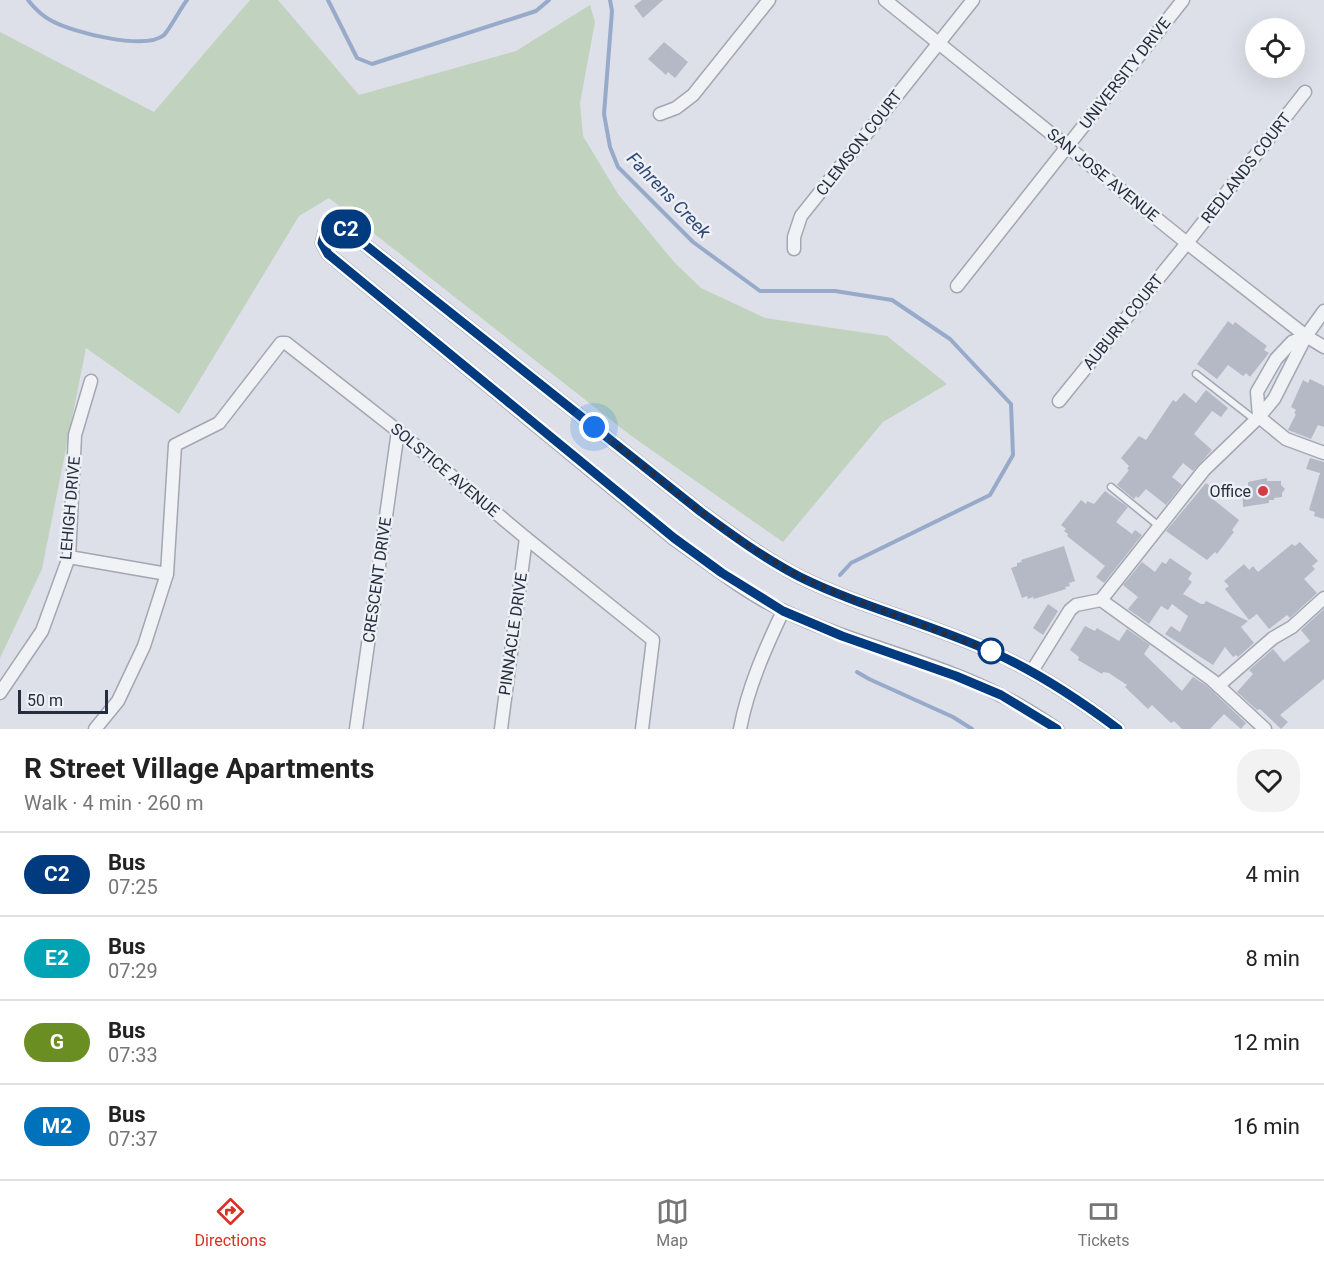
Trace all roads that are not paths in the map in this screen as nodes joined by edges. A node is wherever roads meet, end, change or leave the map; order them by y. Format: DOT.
graph roads {
  1 [pos="769,0"];
  2 [pos="885,0"];
  3 [pos="973,0"];
  4 [pos="1183,0"];
  5 [pos="939,43"];
  6 [pos="1305,92"];
  7 [pos="660,114"];
  8 [pos="1068,147"];
  9 [pos="1187,243"];
  10 [pos="794,249"];
  11 [pos="957,286"];
  12 [pos="1324,311"];
  13 [pos="1306,336"];
  14 [pos="1324,347"];
  15 [pos="1196,375"];
  16 [pos="91,381"];
  17 [pos="1059,401"];
  18 [pos="1257,419"];
  19 [pos="398,431"];
  20 [pos="1324,453"];
  21 [pos="1111,487"];
  22 [pos="1160,526"];
  23 [pos="526,538"];
  24 [pos="69,558"];
  25 [pos="167,574"];
  26 [pos="1324,598"];
  27 [pos="1101,600"];
  28 [pos="783,611"];
  29 [pos="1032,671"];
  30 [pos="1218,686"];
  31 [pos="0,693"];
  32 [pos="95,729"];
  33 [pos="356,729"];
  34 [pos="501,729"];
  35 [pos="642,729"];
  36 [pos="740,729"];
  37 [pos="1057,729"];
  38 [pos="1118,729"];
  39 [pos="1265,729"];
  1 -- 7 [label="street"];
  2 -- 5 [label="street, SAN JOSE AVENUE"];
  3 -- 5 [label="street, CLEMSON COURT"];
  4 -- 8 [label="street, UNIVERSITY DRIVE"];
  5 -- 8 [label="street, SAN JOSE AVENUE"];
  5 -- 10 [label="street, CLEMSON COURT"];
  6 -- 9 [label="street, REDLANDS COURT"];
  8 -- 9 [label="street, SAN JOSE AVENUE"];
  8 -- 11 [label="street, UNIVERSITY DRIVE"];
  9 -- 13 [label="street, SAN JOSE AVENUE"];
  9 -- 17 [label="street, AUBURN COURT"];
  12 -- 13 [label="street"];
  13 -- 14 [label="street, SAN JOSE AVENUE"];
  13 -- 18 [label="street"];
  13 -- 18 [label="street"];
  15 -- 18 [label="lane"];
  16 -- 24 [label="street, LEHIGH DRIVE"];
  18 -- 20 [label="street"];
  18 -- 22 [label="street"];
  19 -- 23 [label="street, SOLSTICE AVENUE"];
  19 -- 25 [label="street, SOLSTICE AVENUE"];
  19 -- 33 [label="street, CRESCENT DRIVE"];
  21 -- 22 [label="lane"];
  22 -- 27 [label="street"];
  23 -- 34 [label="street, PINNACLE DRIVE"];
  23 -- 35 [label="street, SOLSTICE AVENUE"];
  24 -- 25 [label="street"];
  24 -- 31 [label="street, LEHIGH DRIVE"];
  25 -- 32 [label="street"];
  26 -- 30 [label="street"];
  27 -- 29 [label="street"];
  27 -- 30 [label="street"];
  28 -- 29 [label="street"];
  28 -- 36 [label="street"];
  28 -- 37 [label="street"];
  29 -- 38 [label="street"];
  30 -- 39 [label="street"];
}
